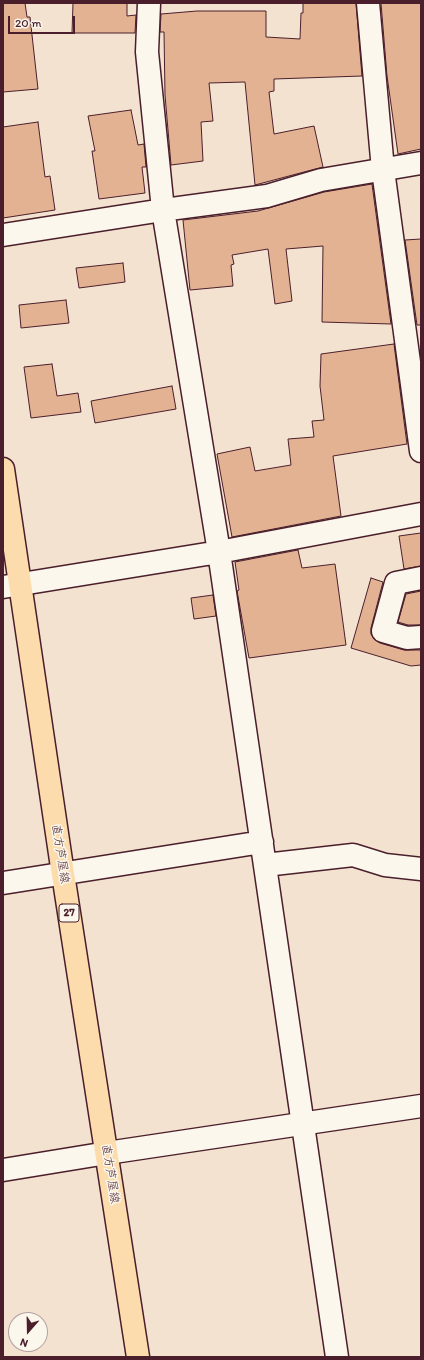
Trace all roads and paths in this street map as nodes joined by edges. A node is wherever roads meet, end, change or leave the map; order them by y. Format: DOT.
graph roads {
  1 [pos="148,3"];
  2 [pos="368,3"];
  3 [pos="421,163"];
  4 [pos="383,170"];
  5 [pos="162,210"];
  6 [pos="3,235"];
  7 [pos="421,452"];
  8 [pos="3,469"];
  9 [pos="421,514"];
  10 [pos="219,552"];
  11 [pos="421,578"];
  12 [pos="11,586"];
  13 [pos="421,637"];
  14 [pos="262,842"];
  15 [pos="265,864"];
  16 [pos="421,869"];
  17 [pos="63,874"];
  18 [pos="3,883"];
  19 [pos="421,1106"];
  20 [pos="302,1123"];
  21 [pos="107,1154"];
  22 [pos="3,1170"];
  23 [pos="138,1357"];
  24 [pos="337,1357"];
  1 -- 5 [label="street"];
  2 -- 4 [label="street"];
  3 -- 4 [label="street"];
  4 -- 5 [label="street"];
  4 -- 7 [label="street"];
  5 -- 6 [label="street"];
  5 -- 10 [label="street"];
  8 -- 12 [label="main road, 直方芦屋線 / 27"];
  9 -- 10 [label="street"];
  10 -- 12 [label="street"];
  10 -- 14 [label="street"];
  11 -- 13 [label="street"];
  12 -- 17 [label="main road, 直方芦屋線 / 27"];
  14 -- 15 [label="street"];
  14 -- 17 [label="street"];
  15 -- 16 [label="street"];
  15 -- 20 [label="street"];
  17 -- 18 [label="street"];
  17 -- 21 [label="main road, 直方芦屋線 / 27"];
  19 -- 20 [label="street"];
  20 -- 21 [label="street"];
  20 -- 24 [label="street"];
  21 -- 22 [label="street"];
  21 -- 23 [label="main road, 直方芦屋線 / 27"];
}
